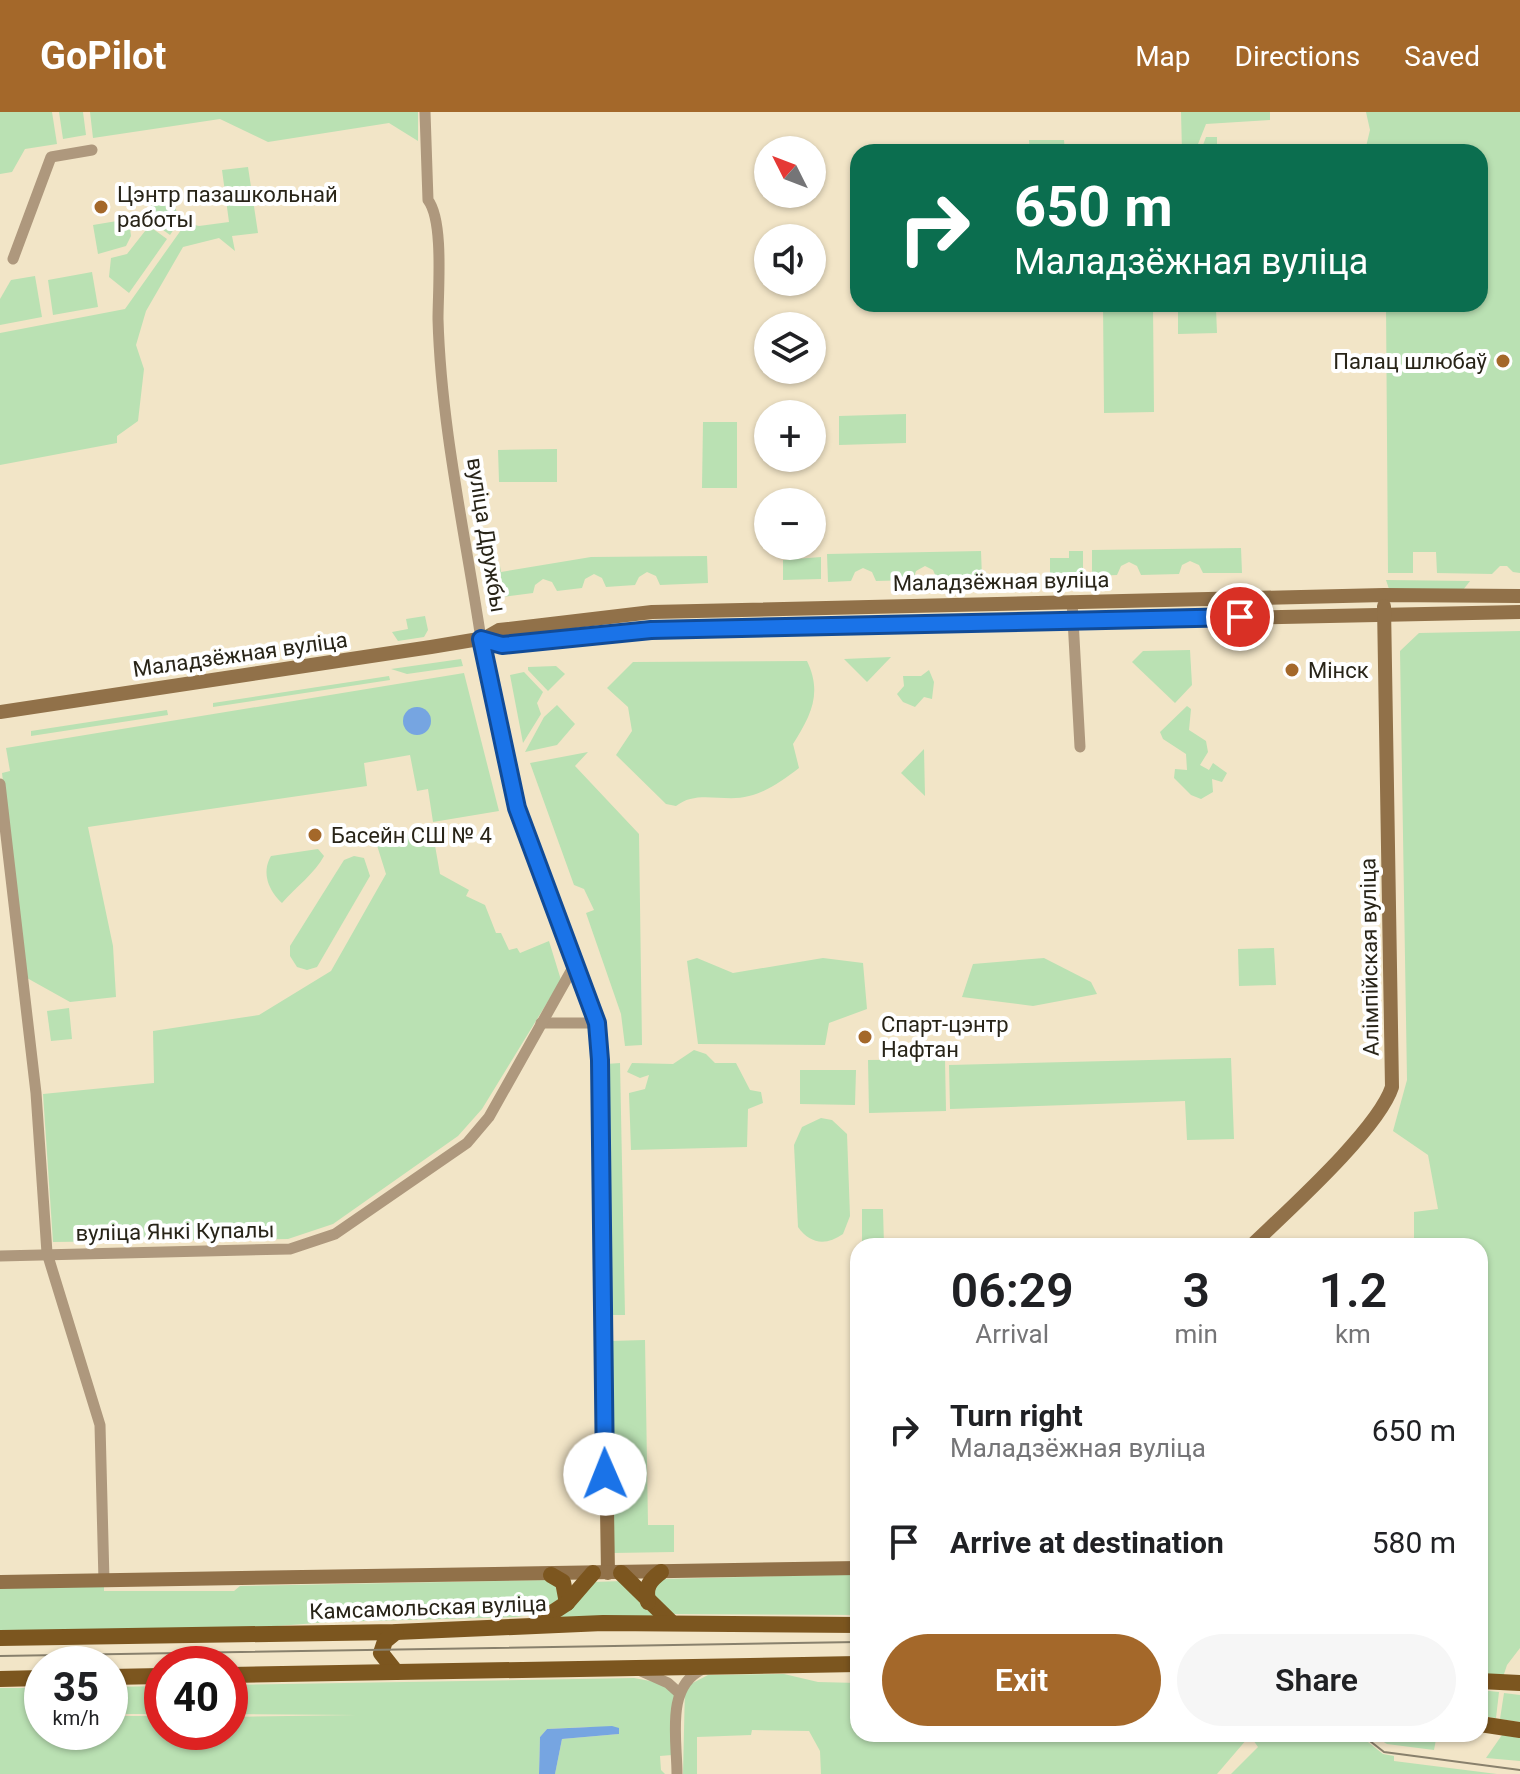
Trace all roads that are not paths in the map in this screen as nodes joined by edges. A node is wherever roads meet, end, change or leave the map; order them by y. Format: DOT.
graph roads {
  1 [pos="425,112"];
  2 [pos="92,150"];
  3 [pos="13,259"];
  4 [pos="1384,595"];
  5 [pos="1520,596"];
  6 [pos="1072,601"];
  7 [pos="1384,612"];
  8 [pos="1520,612"];
  9 [pos="1073,621"];
  10 [pos="483,638"];
  11 [pos="0,712"];
  12 [pos="1080,747"];
  13 [pos="0,784"];
  14 [pos="575,964"];
  15 [pos="541,1023"];
  16 [pos="597,1023"];
  17 [pos="1259,1238"];
  18 [pos="47,1253"];
  19 [pos="0,1256"];
  20 [pos="850,1568"];
  21 [pos="661,1572"];
  22 [pos="607,1573"];
  23 [pos="551,1575"];
  24 [pos="104,1581"];
  25 [pos="0,1582"];
  26 [pos="648,1602"];
  27 [pos="567,1603"];
  28 [pos="672,1623"];
  29 [pos="850,1625"];
  30 [pos="531,1626"];
  31 [pos="396,1632"];
  32 [pos="0,1638"];
  33 [pos="850,1663"];
  34 [pos="707,1667"];
  35 [pos="633,1669"];
  36 [pos="396,1672"];
  37 [pos="248,1675"];
  38 [pos="24,1678"];
  39 [pos="0,1679"];
  40 [pos="1488,1681"];
  41 [pos="1520,1683"];
  42 [pos="678,1692"];
  43 [pos="1488,1725"];
  44 [pos="1520,1730"];
  45 [pos="677,1774"];
  1 -- 10 [label="street, вуліца Дружбы"];
  2 -- 3 [label="street"];
  4 -- 5 [label="main road, Маладзёжная вуліца"];
  4 -- 6 [label="main road, Маладзёжная вуліца"];
  4 -- 7 [label="main road, Алімпійская вуліца"];
  6 -- 9 [label="street"];
  6 -- 10 [label="main road, Маладзёжная вуліца"];
  7 -- 8 [label="main road, Маладзёжная вуліца"];
  7 -- 9 [label="main road, Маладзёжная вуліца"];
  7 -- 17 [label="main road, Алімпійская вуліца"];
  9 -- 10 [label="main road, Маладзёжная вуліца"];
  9 -- 12 [label="street"];
  10 -- 11 [label="main road, Маладзёжная вуліца"];
  10 -- 14 [label="main road, вуліца Дружбы"];
  13 -- 18 [label="street"];
  14 -- 15 [label="street, вуліца Янкі Купалы"];
  14 -- 16 [label="main road, вуліца Дружбы"];
  15 -- 16 [label="street"];
  15 -- 18 [label="street, вуліца Янкі Купалы"];
  16 -- 22 [label="main road, вуліца Дружбы"];
  18 -- 19 [label="street, вуліца Янкі Купалы"];
  18 -- 24 [label="street"];
  20 -- 21 [label="main road, Камсамольская вуліца"];
  21 -- 22 [label="main road, Камсамольская вуліца"];
  21 -- 26 [label="main road"];
  22 -- 23 [label="main road, Камсамольская вуліца"];
  22 -- 26 [label="main road"];
  22 -- 27 [label="main road"];
  23 -- 24 [label="main road, Камсамольская вуліца"];
  23 -- 27 [label="main road"];
  24 -- 25 [label="main road, Камсамольская вуліца"];
  26 -- 28 [label="main road"];
  27 -- 30 [label="main road"];
  28 -- 29 [label="main road, Камсамольская вуліца"];
  28 -- 30 [label="main road, Камсамольская вуліца"];
  30 -- 31 [label="main road, Камсамольская вуліца"];
  31 -- 32 [label="main road, Камсамольская вуліца"];
  31 -- 36 [label="main road"];
  33 -- 34 [label="main road"];
  34 -- 35 [label="main road"];
  34 -- 42 [label="street"];
  35 -- 36 [label="main road"];
  35 -- 42 [label="street"];
  36 -- 37 [label="main road"];
  38 -- 39 [label="main road"];
  40 -- 41 [label="main road"];
  42 -- 45 [label="street"];
  43 -- 44 [label="main road"];
}
